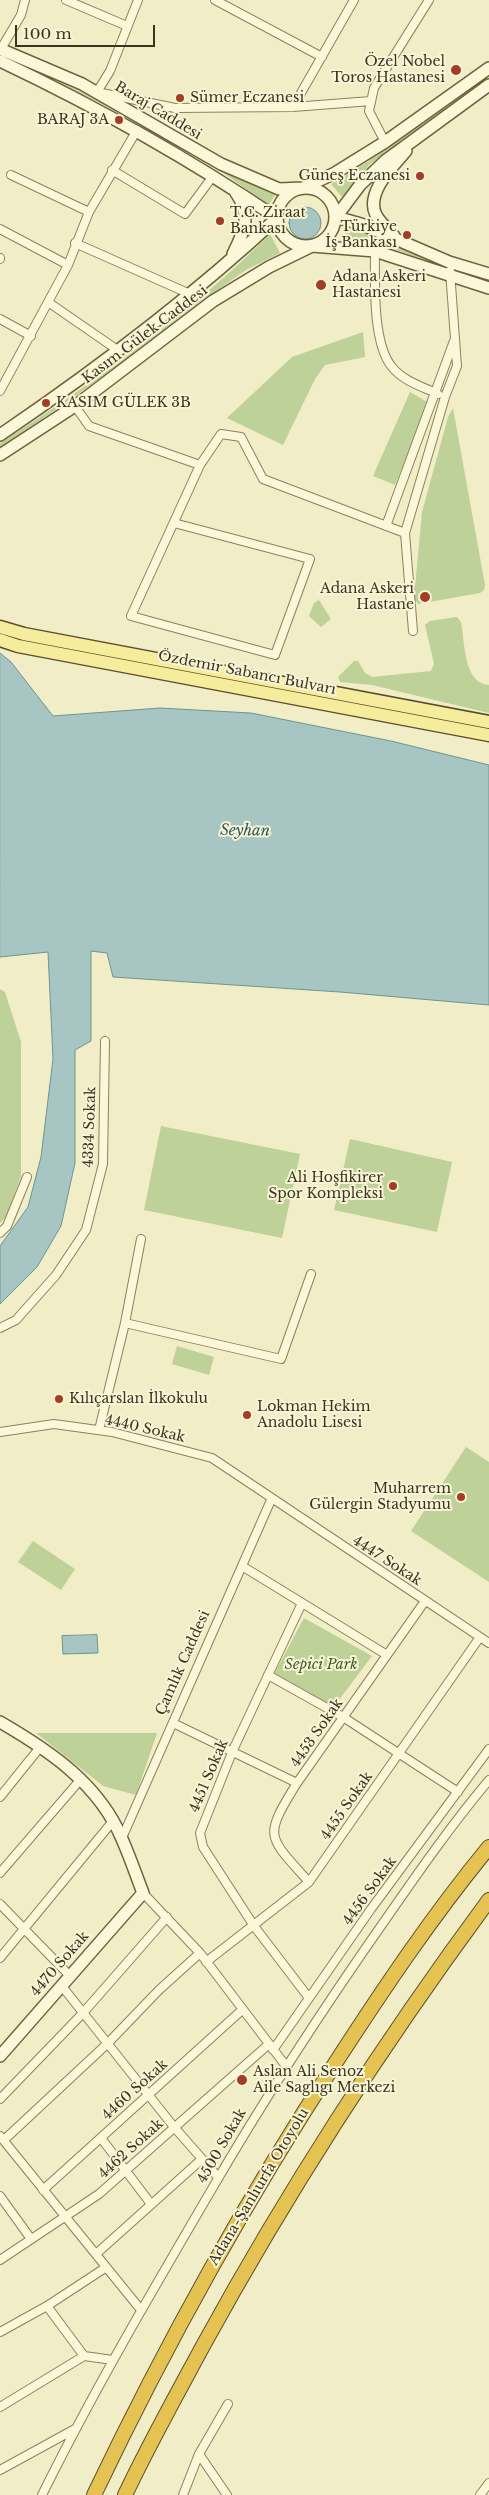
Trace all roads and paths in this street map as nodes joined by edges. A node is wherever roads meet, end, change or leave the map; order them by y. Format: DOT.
graph roads {
  1 [pos="25,0"];
  2 [pos="66,0"];
  3 [pos="138,0"];
  4 [pos="215,0"];
  5 [pos="354,0"];
  6 [pos="429,0"];
  7 [pos="127,26"];
  8 [pos="0,53"];
  9 [pos="322,57"];
  10 [pos="489,68"];
  11 [pos="489,85"];
  12 [pos="97,92"];
  13 [pos="371,101"];
  14 [pos="293,107"];
  15 [pos="137,130"];
  16 [pos="418,136"];
  17 [pos="385,142"];
  18 [pos="112,170"];
  19 [pos="11,174"];
  20 [pos="213,176"];
  21 [pos="303,188"];
  22 [pos="233,189"];
  23 [pos="89,212"];
  24 [pos="336,217"];
  25 [pos="277,218"];
  26 [pos="0,229"];
  27 [pos="399,242"];
  28 [pos="75,243"];
  29 [pos="312,246"];
  30 [pos="374,250"];
  31 [pos="449,262"];
  32 [pos="229,263"];
  33 [pos="68,265"];
  34 [pos="489,274"];
  35 [pos="451,276"];
  36 [pos="489,288"];
  37 [pos="190,294"];
  38 [pos="48,302"];
  39 [pos="0,319"];
  40 [pos="31,336"];
  41 [pos="455,339"];
  42 [pos="119,351"];
  43 [pos="0,391"];
  44 [pos="434,392"];
  45 [pos="445,397"];
  46 [pos="75,406"];
  47 [pos="0,435"];
  48 [pos="0,455"];
  49 [pos="200,465"];
  50 [pos="174,523"];
  51 [pos="386,526"];
  52 [pos="405,533"];
  53 [pos="0,619"];
  54 [pos="0,626"];
  55 [pos="413,631"];
  56 [pos="20,633"];
  57 [pos="5,641"];
  58 [pos="489,722"];
  59 [pos="489,735"];
  60 [pos="105,1041"];
  61 [pos="27,1177"];
  62 [pos="0,1233"];
  63 [pos="141,1239"];
  64 [pos="311,1274"];
  65 [pos="125,1323"];
  66 [pos="0,1328"];
  67 [pos="99,1430"];
  68 [pos="0,1432"];
  69 [pos="271,1500"];
  70 [pos="242,1566"];
  71 [pos="425,1601"];
  72 [pos="302,1603"];
  73 [pos="480,1637"];
  74 [pos="489,1643"];
  75 [pos="387,1655"];
  76 [pos="268,1675"];
  77 [pos="343,1717"];
  78 [pos="0,1722"];
  79 [pos="173,1723"];
  80 [pos="41,1746"];
  81 [pos="489,1749"];
  82 [pos="233,1750"];
  83 [pos="399,1755"];
  84 [pos="81,1779"];
  85 [pos="489,1780"];
  86 [pos="297,1782"];
  87 [pos="458,1792"];
  88 [pos="0,1797"];
  89 [pos="113,1822"];
  90 [pos="122,1838"];
  91 [pos="489,1847"];
  92 [pos="0,1873"];
  93 [pos="309,1882"];
  94 [pos="143,1893"];
  95 [pos="489,1900"];
  96 [pos="0,1904"];
  97 [pos="167,1917"];
  98 [pos="254,1926"];
  99 [pos="24,1927"];
  100 [pos="200,1953"];
  101 [pos="0,1958"];
  102 [pos="206,1962"];
  103 [pos="69,1975"];
  104 [pos="61,1985"];
  105 [pos="309,1998"];
  106 [pos="242,2010"];
  107 [pos="83,2013"];
  108 [pos="108,2043"];
  109 [pos="271,2047"];
  110 [pos="0,2056"];
  111 [pos="286,2066"];
  112 [pos="150,2094"];
  113 [pos="0,2099"];
  114 [pos="174,2127"];
  115 [pos="2,2138"];
  116 [pos="101,2138"];
  117 [pos="202,2159"];
  118 [pos="126,2170"];
  119 [pos="218,2178"];
  120 [pos="43,2190"];
  121 [pos="0,2196"];
  122 [pos="151,2204"];
  123 [pos="65,2217"];
  124 [pos="31,2239"];
  125 [pos="96,2254"];
  126 [pos="0,2260"];
  127 [pos="105,2268"];
  128 [pos="47,2306"];
  129 [pos="141,2310"];
  130 [pos="0,2332"];
  131 [pos="84,2356"];
  132 [pos="114,2360"];
  133 [pos="228,2404"];
  134 [pos="0,2407"];
  135 [pos="75,2429"];
  136 [pos="199,2454"];
  137 [pos="0,2470"];
  138 [pos="489,2483"];
  139 [pos="42,2495"];
  140 [pos="94,2495"];
  141 [pos="125,2495"];
  142 [pos="183,2495"];
  143 [pos="227,2495"];
  144 [pos="480,2495"];
  1 -- 8 [label="street"];
  2 -- 7 [label="street"];
  3 -- 7 [label="street"];
  4 -- 9 [label="street"];
  5 -- 9 [label="street"];
  6 -- 13 [label="street"];
  7 -- 12 [label="street"];
  8 -- 12 [label="main road, Baraj Caddesi"];
  8 -- 15 [label="main road, Baraj Caddesi"];
  9 -- 14 [label="street"];
  10 -- 17 [label="main road"];
  11 -- 16 [label="main road"];
  12 -- 14 [label="street"];
  12 -- 21 [label="main road, Baraj Caddesi"];
  13 -- 14 [label="street"];
  13 -- 17 [label="street"];
  15 -- 18 [label="street"];
  15 -- 20 [label="main road, Baraj Caddesi"];
  16 -- 24 [label="main road"];
  16 -- 27 [label="main road"];
  17 -- 21 [label="main road"];
  18 -- 20 [label="street"];
  18 -- 23 [label="street"];
  19 -- 23 [label="street"];
  20 -- 22 [label="main road, Baraj Caddesi"];
  21 -- 24 [label="main road"];
  21 -- 25 [label="main road"];
  22 -- 25 [label="main road, Baraj Caddesi"];
  22 -- 32 [label="main road"];
  23 -- 28 [label="street"];
  24 -- 27 [label="main road"];
  24 -- 29 [label="main road"];
  25 -- 29 [label="main road"];
  25 -- 32 [label="main road, Kasım Gülek Caddesi"];
  26 -- 33 [label="street"];
  27 -- 31 [label="main road"];
  28 -- 33 [label="street"];
  28 -- 37 [label="street"];
  29 -- 30 [label="main road"];
  29 -- 46 [label="main road, Kasım Gülek Caddesi"];
  30 -- 35 [label="main road"];
  30 -- 44 [label="street"];
  31 -- 34 [label="main road"];
  31 -- 35 [label="street"];
  32 -- 37 [label="main road, Kasım Gülek Caddesi"];
  33 -- 38 [label="street"];
  35 -- 36 [label="main road"];
  35 -- 41 [label="street"];
  37 -- 42 [label="main road, Kasım Gülek Caddesi"];
  38 -- 40 [label="street"];
  38 -- 42 [label="street"];
  39 -- 40 [label="street"];
  40 -- 43 [label="street"];
  41 -- 44 [label="street"];
  41 -- 45 [label="street"];
  42 -- 47 [label="main road, Kasım Gülek Caddesi"];
  44 -- 45 [label="street"];
  44 -- 51 [label="street"];
  45 -- 52 [label="street"];
  46 -- 48 [label="main road, Kasım Gülek Caddesi"];
  46 -- 49 [label="street"];
  49 -- 50 [label="street"];
  49 -- 51 [label="street"];
  50 -- 50 [label="street"];
  51 -- 52 [label="street"];
  52 -- 55 [label="street"];
  53 -- 56 [label="main road"];
  54 -- 56 [label="main road, Özdemir Sabancı Bulvarı"];
  56 -- 58 [label="main road, Özdemir Sabancı Bulvarı"];
  57 -- 59 [label="main road, Özdemir Sabancı Bulvarı"];
  60 -- 66 [label="street, 4334 Sokak"];
  61 -- 62 [label="street"];
  63 -- 65 [label="street"];
  64 -- 65 [label="street"];
  65 -- 67 [label="street"];
  67 -- 68 [label="street, 4440 Sokak"];
  67 -- 69 [label="street, 4440 Sokak"];
  69 -- 70 [label="street, Çamlık Caddesi"];
  69 -- 71 [label="street, 4447 Sokak"];
  70 -- 72 [label="street"];
  70 -- 79 [label="street, Çamlık Caddesi"];
  71 -- 73 [label="street, 4447 Sokak"];
  71 -- 75 [label="street, 4453 Sokak"];
  72 -- 75 [label="street"];
  72 -- 76 [label="street, 4451 Sokak"];
  73 -- 74 [label="street, 4447 Sokak"];
  73 -- 83 [label="street, 4455 Sokak"];
  75 -- 77 [label="street, 4453 Sokak"];
  76 -- 77 [label="street"];
  76 -- 82 [label="street, 4451 Sokak"];
  77 -- 83 [label="street"];
  77 -- 86 [label="street, 4453 Sokak"];
  78 -- 80 [label="main road"];
  79 -- 82 [label="street"];
  79 -- 90 [label="street, Çamlık Caddesi"];
  80 -- 84 [label="main road"];
  80 -- 88 [label="street"];
  81 -- 87 [label="street, 4456 Sokak"];
  82 -- 86 [label="street"];
  82 -- 98 [label="street, 4451 Sokak"];
  83 -- 87 [label="street"];
  83 -- 93 [label="street, 4455 Sokak"];
  84 -- 89 [label="main road"];
  84 -- 92 [label="street"];
  85 -- 111 [label="street, 4500 Sokak"];
  86 -- 93 [label="street, 4453 Sokak"];
  87 -- 105 [label="street, 4456 Sokak"];
  89 -- 90 [label="main road"];
  89 -- 99 [label="street"];
  90 -- 94 [label="main road"];
  91 -- 140 [label="highway, Adana-Şanlıurfa Otoyolu"];
  93 -- 98 [label="street, 4455 Sokak"];
  94 -- 97 [label="street"];
  94 -- 103 [label="main road, 4470 Sokak"];
  95 -- 141 [label="highway"];
  96 -- 99 [label="street"];
  97 -- 100 [label="street"];
  97 -- 107 [label="street"];
  98 -- 102 [label="street, 4455 Sokak"];
  98 -- 105 [label="street, 4451 Sokak"];
  99 -- 101 [label="street"];
  99 -- 103 [label="street"];
  100 -- 102 [label="street"];
  100 -- 108 [label="street"];
  102 -- 106 [label="street"];
  103 -- 104 [label="main road, 4470 Sokak"];
  104 -- 107 [label="street"];
  104 -- 110 [label="main road, 4470 Sokak"];
  105 -- 109 [label="street, 4456 Sokak"];
  106 -- 109 [label="street"];
  106 -- 112 [label="street, 4460 Sokak"];
  107 -- 108 [label="street"];
  107 -- 113 [label="street"];
  108 -- 112 [label="street"];
  108 -- 115 [label="street"];
  109 -- 111 [label="street"];
  109 -- 114 [label="street, 4462 Sokak"];
  111 -- 119 [label="street, 4500 Sokak"];
  112 -- 114 [label="street"];
  112 -- 116 [label="street, 4460 Sokak"];
  114 -- 117 [label="street"];
  114 -- 118 [label="street, 4462 Sokak"];
  115 -- 120 [label="street"];
  116 -- 118 [label="street"];
  116 -- 120 [label="street, 4460 Sokak"];
  117 -- 119 [label="street"];
  117 -- 122 [label="street"];
  118 -- 122 [label="street"];
  118 -- 123 [label="street, 4462 Sokak"];
  119 -- 129 [label="street, 4500 Sokak"];
  120 -- 123 [label="street"];
  121 -- 124 [label="street"];
  122 -- 125 [label="street"];
  123 -- 124 [label="street, 4462 Sokak"];
  123 -- 125 [label="street"];
  124 -- 126 [label="street, 4462 Sokak"];
  125 -- 127 [label="street"];
  127 -- 128 [label="street"];
  127 -- 129 [label="street"];
  128 -- 130 [label="street"];
  128 -- 131 [label="street"];
  129 -- 132 [label="street, 4500 Sokak"];
  131 -- 132 [label="street"];
  131 -- 134 [label="street"];
  132 -- 135 [label="street, 4500 Sokak"];
  133 -- 136 [label="street"];
  135 -- 137 [label="street"];
  135 -- 139 [label="street, 4500 Sokak"];
  136 -- 142 [label="street"];
  136 -- 143 [label="street"];
  138 -- 144 [label="street"];
}
